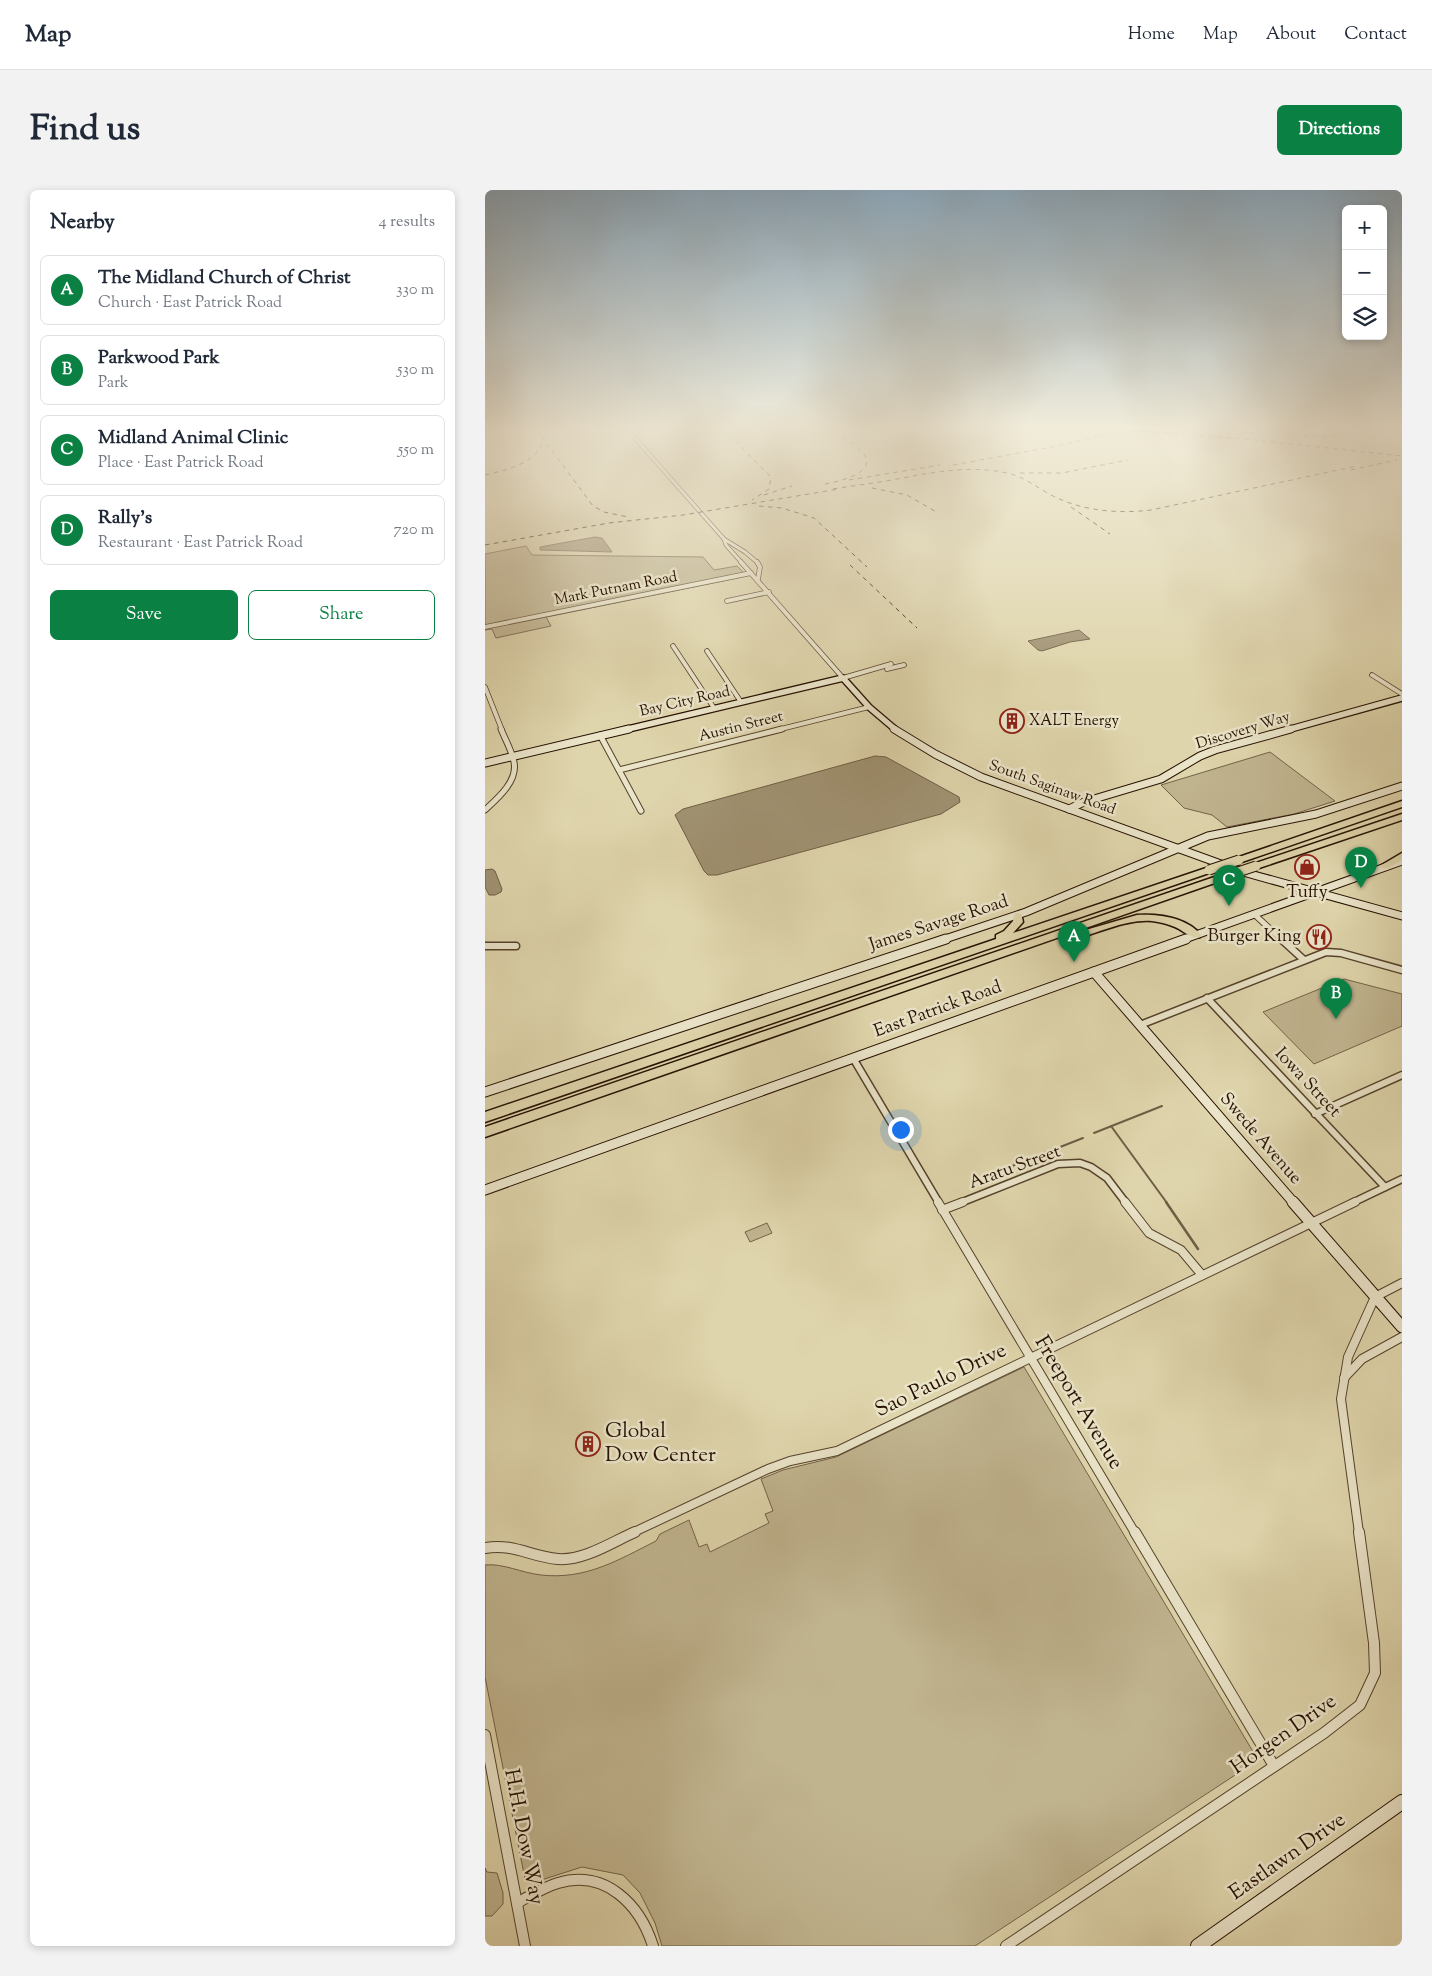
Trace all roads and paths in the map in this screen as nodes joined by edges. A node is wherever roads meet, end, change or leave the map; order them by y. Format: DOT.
graph roads {
  1 [pos="699,511"];
  2 [pos="724,539"];
  3 [pos="751,573"];
  4 [pos="758,579"];
  5 [pos="769,592"];
  6 [pos="727,601"];
  7 [pos="485,627"];
  8 [pos="673,646"];
  9 [pos="707,651"];
  10 [pos="891,664"];
  11 [pos="904,665"];
  12 [pos="861,673"];
  13 [pos="1373,675"];
  14 [pos="843,678"];
  15 [pos="485,687"];
  16 [pos="1402,694"];
  17 [pos="1402,698"];
  18 [pos="741,702"];
  19 [pos="869,707"];
  20 [pos="714,708"];
  21 [pos="600,735"];
  22 [pos="512,757"];
  23 [pos="485,763"];
  24 [pos="619,770"];
  25 [pos="1402,786"];
  26 [pos="1402,804"];
  27 [pos="1069,809"];
  28 [pos="485,810"];
  29 [pos="641,811"];
  30 [pos="1402,817"];
  31 [pos="1175,848"];
  32 [pos="1402,856"];
  33 [pos="1402,861"];
  34 [pos="1385,866"];
  35 [pos="1314,892"];
  36 [pos="1254,914"];
  37 [pos="1018,915"];
  38 [pos="1402,916"];
  39 [pos="1196,935"];
  40 [pos="485,946"];
  41 [pos="516,946"];
  42 [pos="965,953"];
  43 [pos="1304,960"];
  44 [pos="1402,970"];
  45 [pos="1094,972"];
  46 [pos="909,986"];
  47 [pos="1207,998"];
  48 [pos="1140,1025"];
  49 [pos="853,1058"];
  50 [pos="1402,1075"];
  51 [pos="485,1092"];
  52 [pos="1315,1114"];
  53 [pos="485,1117"];
  54 [pos="485,1132"];
  55 [pos="1402,1179"];
  56 [pos="1385,1187"];
  57 [pos="485,1190"];
  58 [pos="942,1210"];
  59 [pos="1312,1224"];
  60 [pos="1202,1275"];
  61 [pos="1402,1283"];
  62 [pos="1375,1297"];
  63 [pos="1402,1328"];
  64 [pos="1402,1337"];
  65 [pos="1031,1358"];
  66 [pos="1342,1381"];
  67 [pos="485,1548"];
  68 [pos="485,1735"];
  69 [pos="1274,1766"];
  70 [pos="1402,1802"];
  71 [pos="517,1903"];
  72 [pos="525,1946"];
  73 [pos="653,1946"];
  74 [pos="1006,1946"];
  75 [pos="1198,1946"];
  1 -- 2 [label="street, South Saginaw Road"];
  2 -- 3 [label="street, South Saginaw Road"];
  2 -- 4 [label="street, South Saginaw Road"];
  3 -- 4 [label="street, South Saginaw Road"];
  3 -- 7 [label="street, Mark Putnam Road"];
  4 -- 5 [label="street, South Saginaw Road"];
  5 -- 6 [label="street"];
  5 -- 14 [label="street, South Saginaw Road"];
  8 -- 20 [label="street"];
  9 -- 18 [label="street"];
  10 -- 12 [label="street, Bay City Road"];
  11 -- 12 [label="street"];
  12 -- 14 [label="street, Bay City Road"];
  13 -- 16 [label="street"];
  14 -- 18 [label="street, Bay City Road"];
  14 -- 19 [label="street, South Saginaw Road"];
  15 -- 22 [label="street"];
  17 -- 27 [label="street, Discovery Way"];
  18 -- 20 [label="street, Bay City Road"];
  19 -- 24 [label="street, Austin Street"];
  19 -- 27 [label="street, South Saginaw Road"];
  20 -- 21 [label="street, Bay City Road"];
  21 -- 22 [label="street, Bay City Road"];
  21 -- 24 [label="street"];
  22 -- 23 [label="street, Bay City Road"];
  22 -- 28 [label="street"];
  24 -- 29 [label="street"];
  25 -- 31 [label="street, James Savage Road"];
  26 -- 42 [label="highway, bridge"];
  27 -- 31 [label="street, South Saginaw Road"];
  30 -- 46 [label="highway, bridge"];
  31 -- 35 [label="street, South Saginaw Road"];
  31 -- 37 [label="street, James Savage Road"];
  32 -- 34 [label="highway"];
  33 -- 34 [label="street, East Patrick Road"];
  34 -- 35 [label="street, East Patrick Road"];
  35 -- 36 [label="street, East Patrick Road"];
  35 -- 38 [label="street, South Saginaw Road"];
  36 -- 39 [label="street, East Patrick Road"];
  36 -- 43 [label="street"];
  37 -- 42 [label="highway"];
  37 -- 51 [label="street, James Savage Road"];
  39 -- 45 [label="street, East Patrick Road"];
  39 -- 46 [label="highway"];
  40 -- 41 [label="street"];
  42 -- 53 [label="highway"];
  43 -- 44 [label="street"];
  43 -- 47 [label="street"];
  45 -- 48 [label="street, Swede Avenue"];
  45 -- 49 [label="street, East Patrick Road"];
  46 -- 54 [label="highway"];
  47 -- 48 [label="street"];
  47 -- 52 [label="street, Iowa Street"];
  48 -- 59 [label="street, Swede Avenue"];
  49 -- 57 [label="street, East Patrick Road"];
  49 -- 58 [label="street, Freeport Avenue"];
  50 -- 52 [label="street"];
  52 -- 56 [label="street, Iowa Street"];
  55 -- 56 [label="street, Sao Paulo Drive"];
  56 -- 59 [label="street, Sao Paulo Drive"];
  58 -- 60 [label="street, Aratu Street"];
  58 -- 65 [label="street, Freeport Avenue"];
  59 -- 60 [label="street, Sao Paulo Drive"];
  59 -- 62 [label="street, Swede Avenue"];
  60 -- 65 [label="street, Sao Paulo Drive"];
  61 -- 62 [label="street"];
  62 -- 63 [label="street, Swede Avenue"];
  62 -- 66 [label="street, Horgen Drive"];
  64 -- 66 [label="street"];
  65 -- 67 [label="street, Sao Paulo Drive"];
  65 -- 69 [label="street, Freeport Avenue"];
  66 -- 69 [label="street, Horgen Drive"];
  68 -- 71 [label="street, H.H. Dow Way"];
  69 -- 74 [label="street, Horgen Drive"];
  70 -- 75 [label="street, Eastlawn Drive"];
  71 -- 72 [label="street, H.H. Dow Way"];
  71 -- 73 [label="street"];
}
